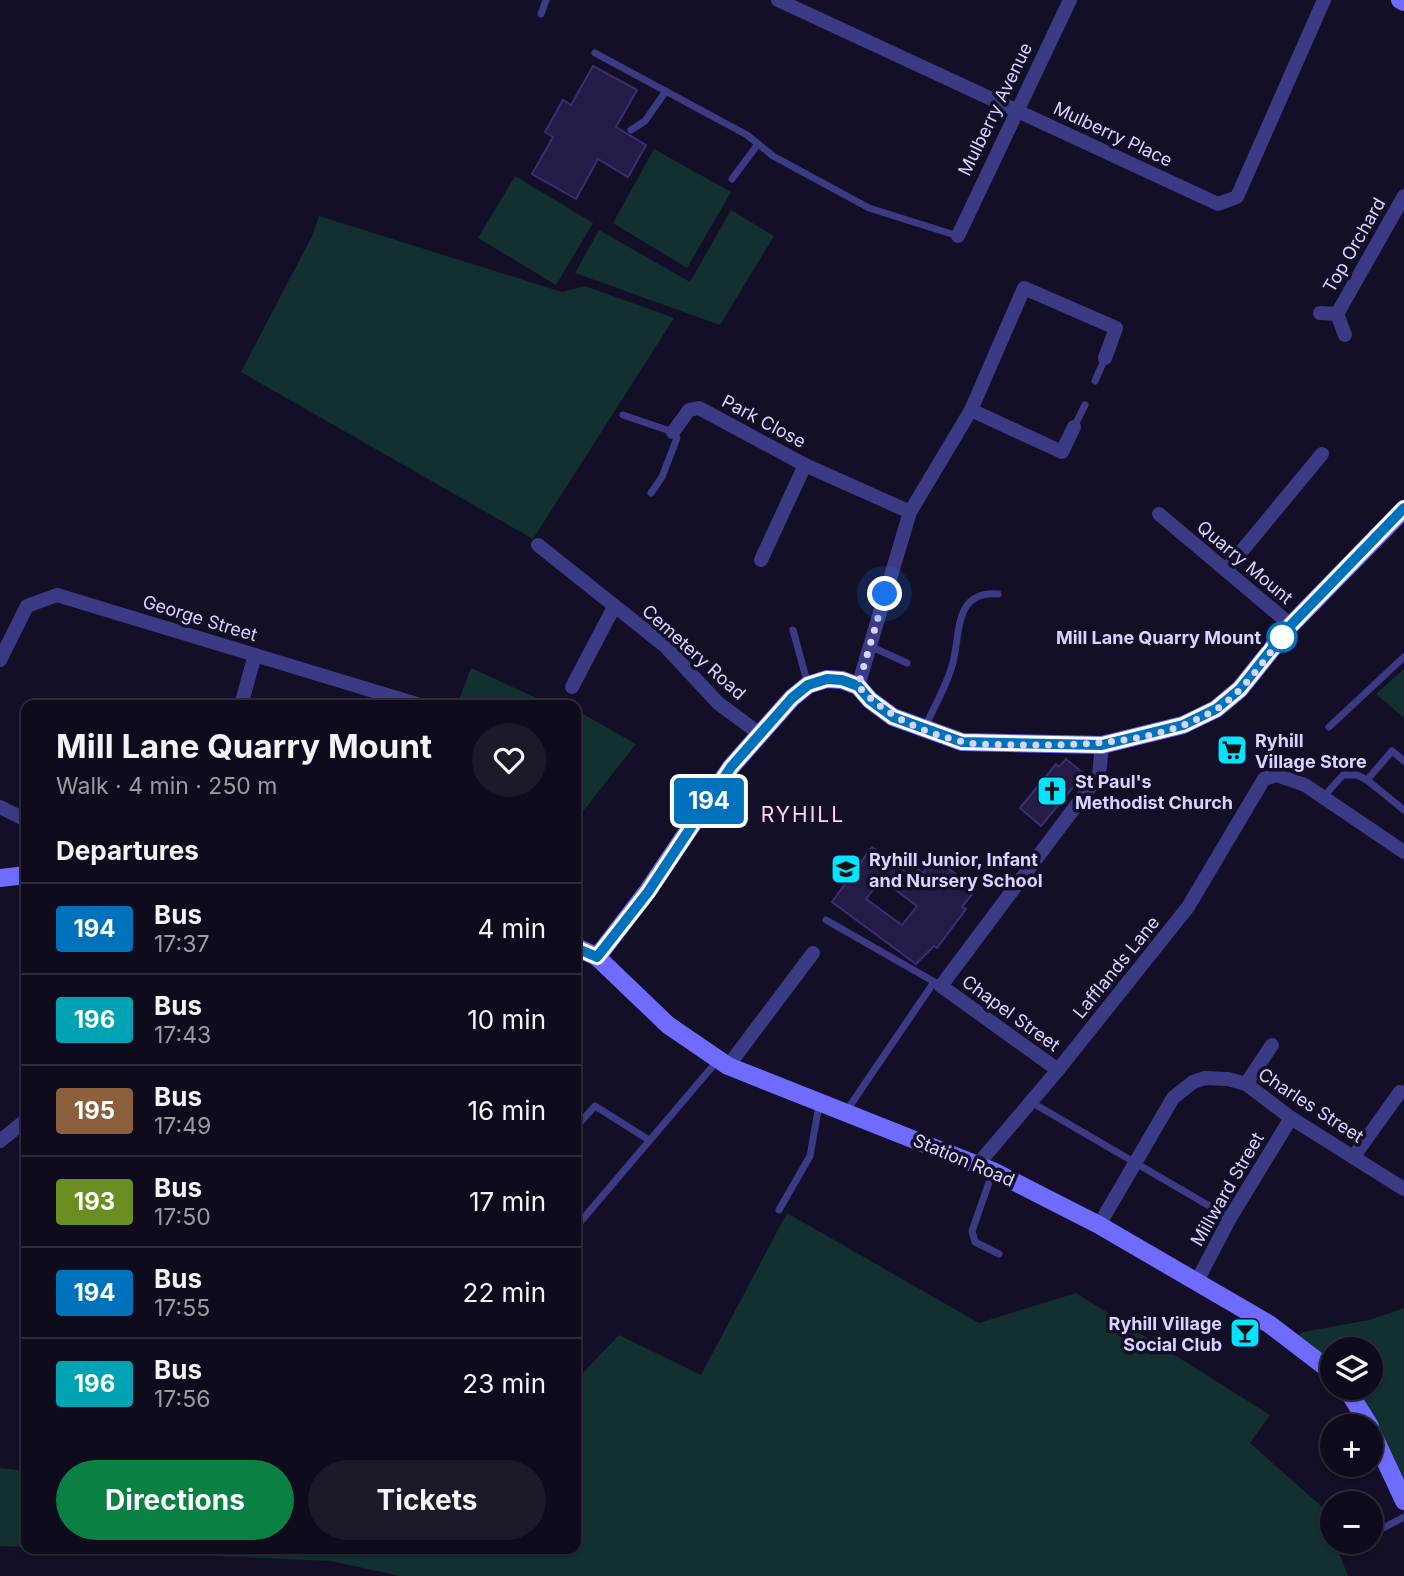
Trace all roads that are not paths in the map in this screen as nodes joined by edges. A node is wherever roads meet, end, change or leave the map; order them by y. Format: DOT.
graph roads {
  1 [pos="546,0"];
  2 [pos="778,0"];
  3 [pos="1070,0"];
  4 [pos="1324,0"];
  5 [pos="541,14"];
  6 [pos="595,53"];
  7 [pos="666,91"];
  8 [pos="1016,110"];
  9 [pos="631,130"];
  10 [pos="758,144"];
  11 [pos="732,179"];
  12 [pos="1404,196"];
  13 [pos="958,236"];
  14 [pos="1320,313"];
  15 [pos="1337,314"];
  16 [pos="1345,335"];
  17 [pos="1105,358"];
  18 [pos="1095,381"];
  19 [pos="1085,405"];
  20 [pos="971,410"];
  21 [pos="623,415"];
  22 [pos="1074,427"];
  23 [pos="673,432"];
  24 [pos="1322,454"];
  25 [pos="805,465"];
  26 [pos="651,493"];
  27 [pos="1404,509"];
  28 [pos="910,512"];
  29 [pos="1158,514"];
  30 [pos="1175,528"];
  31 [pos="1166,541"];
  32 [pos="538,545"];
  33 [pos="761,561"];
  34 [pos="1226,570"];
  35 [pos="998,594"];
  36 [pos="614,607"];
  37 [pos="1291,625"];
  38 [pos="793,629"];
  39 [pos="872,647"];
  40 [pos="255,655"];
  41 [pos="1404,657"];
  42 [pos="0,660"];
  43 [pos="907,663"];
  44 [pos="808,685"];
  45 [pos="858,686"];
  46 [pos="572,687"];
  47 [pos="242,700"];
  48 [pos="403,700"];
  49 [pos="1329,727"];
  50 [pos="923,730"];
  51 [pos="760,734"];
  52 [pos="1102,745"];
  53 [pos="1404,761"];
  54 [pos="1367,780"];
  55 [pos="1324,796"];
  56 [pos="0,807"];
  57 [pos="1404,810"];
  58 [pos="21,818"];
  59 [pos="1404,852"];
  60 [pos="21,876"];
  61 [pos="0,878"];
  62 [pos="826,920"];
  63 [pos="581,949"];
  64 [pos="813,953"];
  65 [pos="597,957"];
  66 [pos="938,984"];
  67 [pos="1272,1045"];
  68 [pos="723,1063"];
  69 [pos="1058,1070"];
  70 [pos="1247,1084"];
  71 [pos="1400,1092"];
  72 [pos="1031,1102"];
  73 [pos="819,1105"];
  74 [pos="844,1114"];
  75 [pos="1291,1118"];
  76 [pos="581,1121"];
  77 [pos="21,1124"];
  78 [pos="649,1140"];
  79 [pos="0,1141"];
  80 [pos="1354,1156"];
  81 [pos="1133,1163"];
  82 [pos="985,1167"];
  83 [pos="1404,1188"];
  84 [pos="779,1210"];
  85 [pos="1230,1218"];
  86 [pos="581,1221"];
  87 [pos="1099,1225"];
  88 [pos="999,1254"];
  89 [pos="1197,1281"];
  90 [pos="1320,1362"];
  91 [pos="1383,1455"];
  92 [pos="1404,1501"];
  93 [pos="1404,1517"];
  94 [pos="1383,1528"];
  1 -- 5 [label="lane"];
  2 -- 8 [label="street, Mulberry Place"];
  3 -- 8 [label="street, Mulberry Avenue"];
  4 -- 8 [label="street, Mulberry Place"];
  6 -- 7 [label="lane"];
  7 -- 9 [label="lane"];
  7 -- 10 [label="lane"];
  8 -- 13 [label="street, Mulberry Avenue"];
  10 -- 11 [label="lane"];
  10 -- 13 [label="lane"];
  12 -- 15 [label="street, Top Orchard"];
  14 -- 15 [label="street, Top Orchard"];
  15 -- 16 [label="street, Top Orchard"];
  17 -- 18 [label="lane"];
  17 -- 20 [label="street"];
  19 -- 22 [label="lane"];
  20 -- 22 [label="street"];
  20 -- 28 [label="street"];
  21 -- 23 [label="lane"];
  23 -- 25 [label="street, Park Close"];
  23 -- 26 [label="lane"];
  24 -- 34 [label="street"];
  25 -- 28 [label="street, Park Close"];
  25 -- 33 [label="street, Park Close"];
  27 -- 37 [label="street"];
  28 -- 39 [label="street"];
  29 -- 30 [label="street, Quarry Mount"];
  30 -- 31 [label="street, Quarry Mount"];
  30 -- 34 [label="street, Quarry Mount"];
  32 -- 36 [label="street, Cemetery Road"];
  34 -- 37 [label="street, Quarry Mount"];
  35 -- 50 [label="lane"];
  36 -- 46 [label="street"];
  36 -- 51 [label="street, Cemetery Road"];
  37 -- 52 [label="street"];
  38 -- 44 [label="lane"];
  39 -- 43 [label="lane"];
  39 -- 45 [label="street"];
  40 -- 42 [label="street, George Street"];
  40 -- 47 [label="street"];
  40 -- 48 [label="street, George Street"];
  41 -- 49 [label="lane"];
  44 -- 45 [label="street"];
  44 -- 51 [label="street"];
  45 -- 50 [label="street"];
  50 -- 52 [label="street"];
  51 -- 65 [label="street"];
  52 -- 66 [label="street, Chapel Street"];
  53 -- 54 [label="lane"];
  54 -- 55 [label="lane"];
  54 -- 57 [label="lane"];
  55 -- 59 [label="street"];
  55 -- 69 [label="street, Lafflands Lane"];
  56 -- 58 [label="street"];
  60 -- 61 [label="street"];
  62 -- 66 [label="lane"];
  63 -- 65 [label="street, Station Road"];
  64 -- 68 [label="street"];
  65 -- 68 [label="street, Station Road"];
  66 -- 69 [label="street, Chapel Street"];
  66 -- 74 [label="lane"];
  67 -- 70 [label="street"];
  68 -- 73 [label="street, Station Road"];
  68 -- 78 [label="lane"];
  69 -- 72 [label="street, Lafflands Lane"];
  70 -- 75 [label="street, Charles Street"];
  70 -- 81 [label="street, Charles Street"];
  71 -- 80 [label="street"];
  72 -- 81 [label="lane"];
  72 -- 82 [label="street, Lafflands Lane"];
  73 -- 74 [label="street, Station Road"];
  73 -- 84 [label="lane"];
  74 -- 82 [label="street, Station Road"];
  75 -- 80 [label="street, Charles Street"];
  75 -- 85 [label="street, Millward Street"];
  76 -- 78 [label="lane"];
  77 -- 79 [label="street"];
  78 -- 86 [label="lane"];
  80 -- 83 [label="street, Charles Street"];
  81 -- 85 [label="lane"];
  81 -- 87 [label="street, Charles Street"];
  82 -- 87 [label="street, Station Road"];
  82 -- 88 [label="lane"];
  85 -- 89 [label="street, Millward Street"];
  87 -- 89 [label="street, Station Road"];
  89 -- 90 [label="street, Station Road"];
  91 -- 92 [label="street"];
  93 -- 94 [label="lane"];
}
